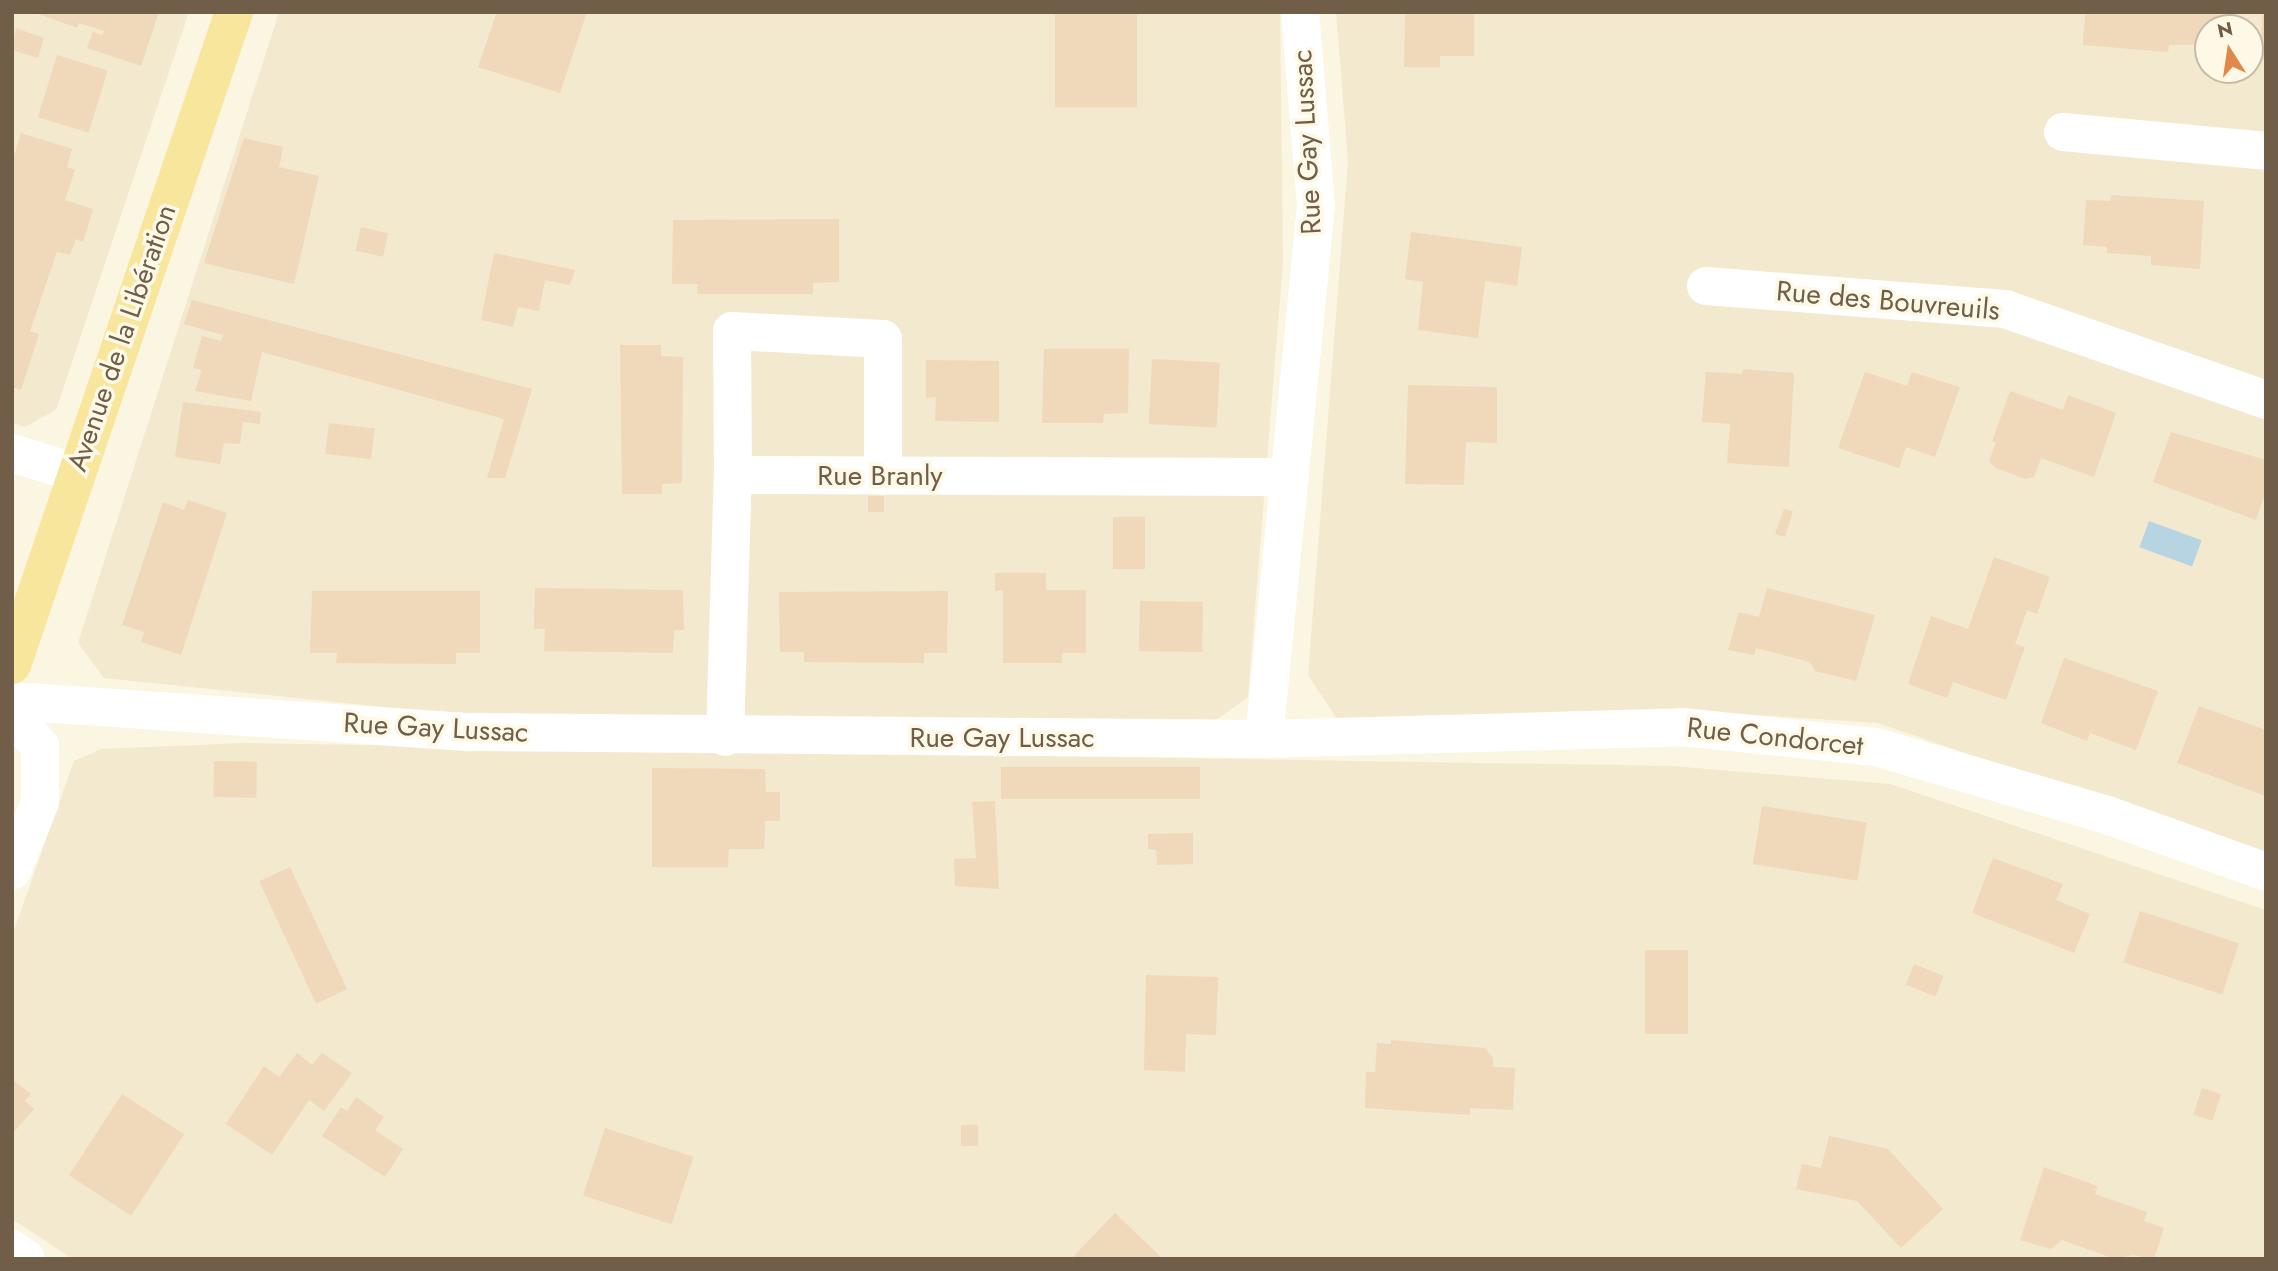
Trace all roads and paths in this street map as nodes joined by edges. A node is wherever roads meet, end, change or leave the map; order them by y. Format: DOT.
graph roads {
  1 [pos="234,12"];
  2 [pos="1300,12"];
  3 [pos="2063,132"];
  4 [pos="2266,152"];
  5 [pos="1706,286"];
  6 [pos="2266,400"];
  7 [pos="12,453"];
  8 [pos="76,473"];
  9 [pos="733,475"];
  10 [pos="883,476"];
  11 [pos="1290,477"];
  12 [pos="12,665"];
  13 [pos="12,701"];
  14 [pos="12,715"];
  15 [pos="726,737"];
  16 [pos="1264,738"];
  17 [pos="12,870"];
  18 [pos="2266,872"];
  19 [pos="12,1249"];
  20 [pos="26,1259"];
  1 -- 8 [label="main road, Avenue de la Libération"];
  2 -- 11 [label="street, Rue Gay Lussac"];
  3 -- 4 [label="street"];
  5 -- 6 [label="street, Rue des Bouvreuils"];
  7 -- 8 [label="street"];
  8 -- 12 [label="main road, Avenue de la Libération"];
  9 -- 10 [label="street, Rue Branly"];
  9 -- 10 [label="street"];
  9 -- 15 [label="street"];
  10 -- 11 [label="street, Rue Branly"];
  11 -- 16 [label="street, Rue Gay Lussac"];
  13 -- 15 [label="street, Rue Gay Lussac"];
  14 -- 17 [label="street"];
  15 -- 16 [label="street, Rue Gay Lussac"];
  16 -- 18 [label="street, Rue Condorcet"];
  19 -- 20 [label="street"];
}
